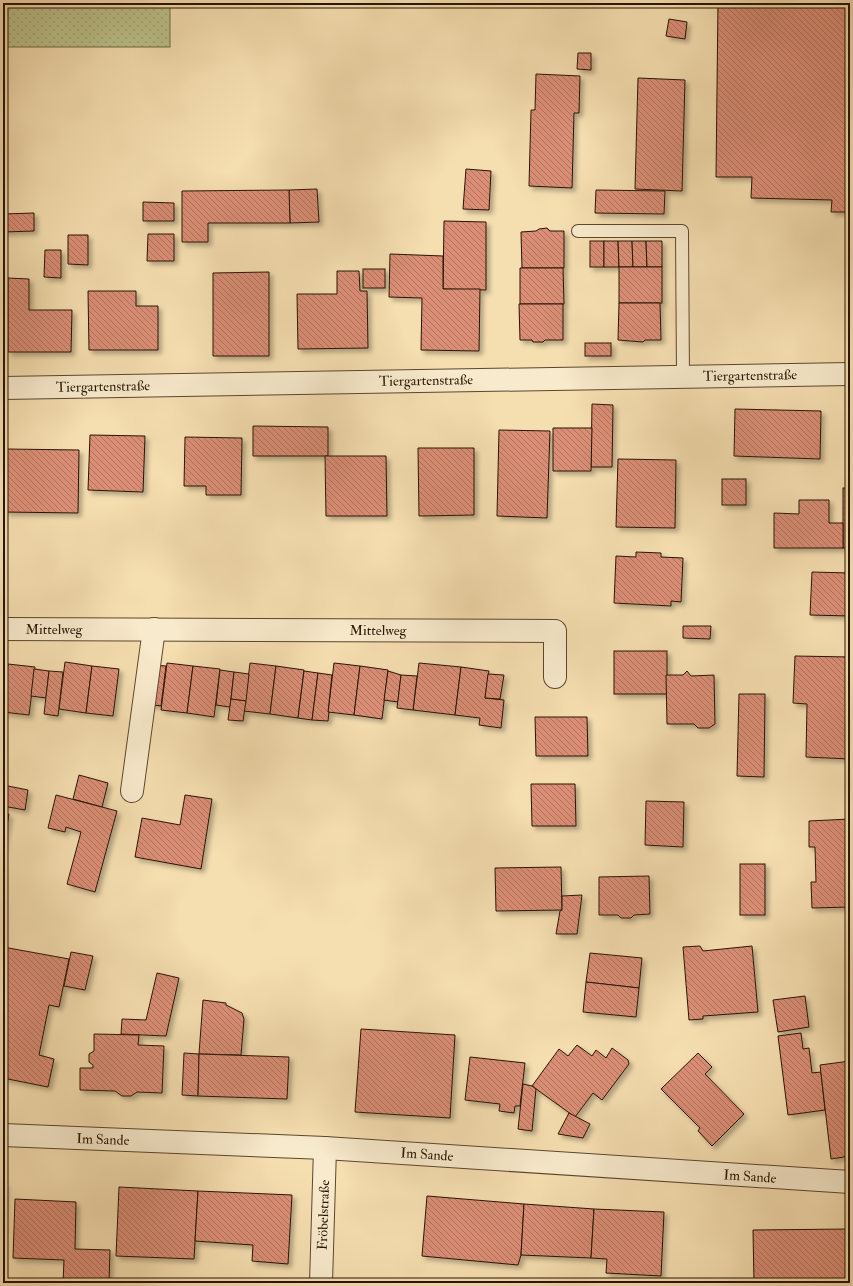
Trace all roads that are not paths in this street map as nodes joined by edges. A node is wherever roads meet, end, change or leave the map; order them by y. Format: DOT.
graph roads {
  1 [pos="578,231"];
  2 [pos="850,374"];
  3 [pos="683,376"];
  4 [pos="3,388"];
  5 [pos="3,628"];
  6 [pos="154,629"];
  7 [pos="555,677"];
  8 [pos="132,791"];
  9 [pos="3,1135"];
  10 [pos="325,1148"];
  11 [pos="850,1182"];
  12 [pos="321,1283"];
  1 -- 3 [label="lane"];
  2 -- 3 [label="street, Tiergartenstraße"];
  3 -- 4 [label="street, Tiergartenstraße"];
  5 -- 6 [label="street, Mittelweg"];
  6 -- 7 [label="street, Mittelweg"];
  6 -- 8 [label="street"];
  9 -- 10 [label="street, Im Sande"];
  10 -- 11 [label="street, Im Sande"];
  10 -- 12 [label="street, Fröbelstraße"];
}
